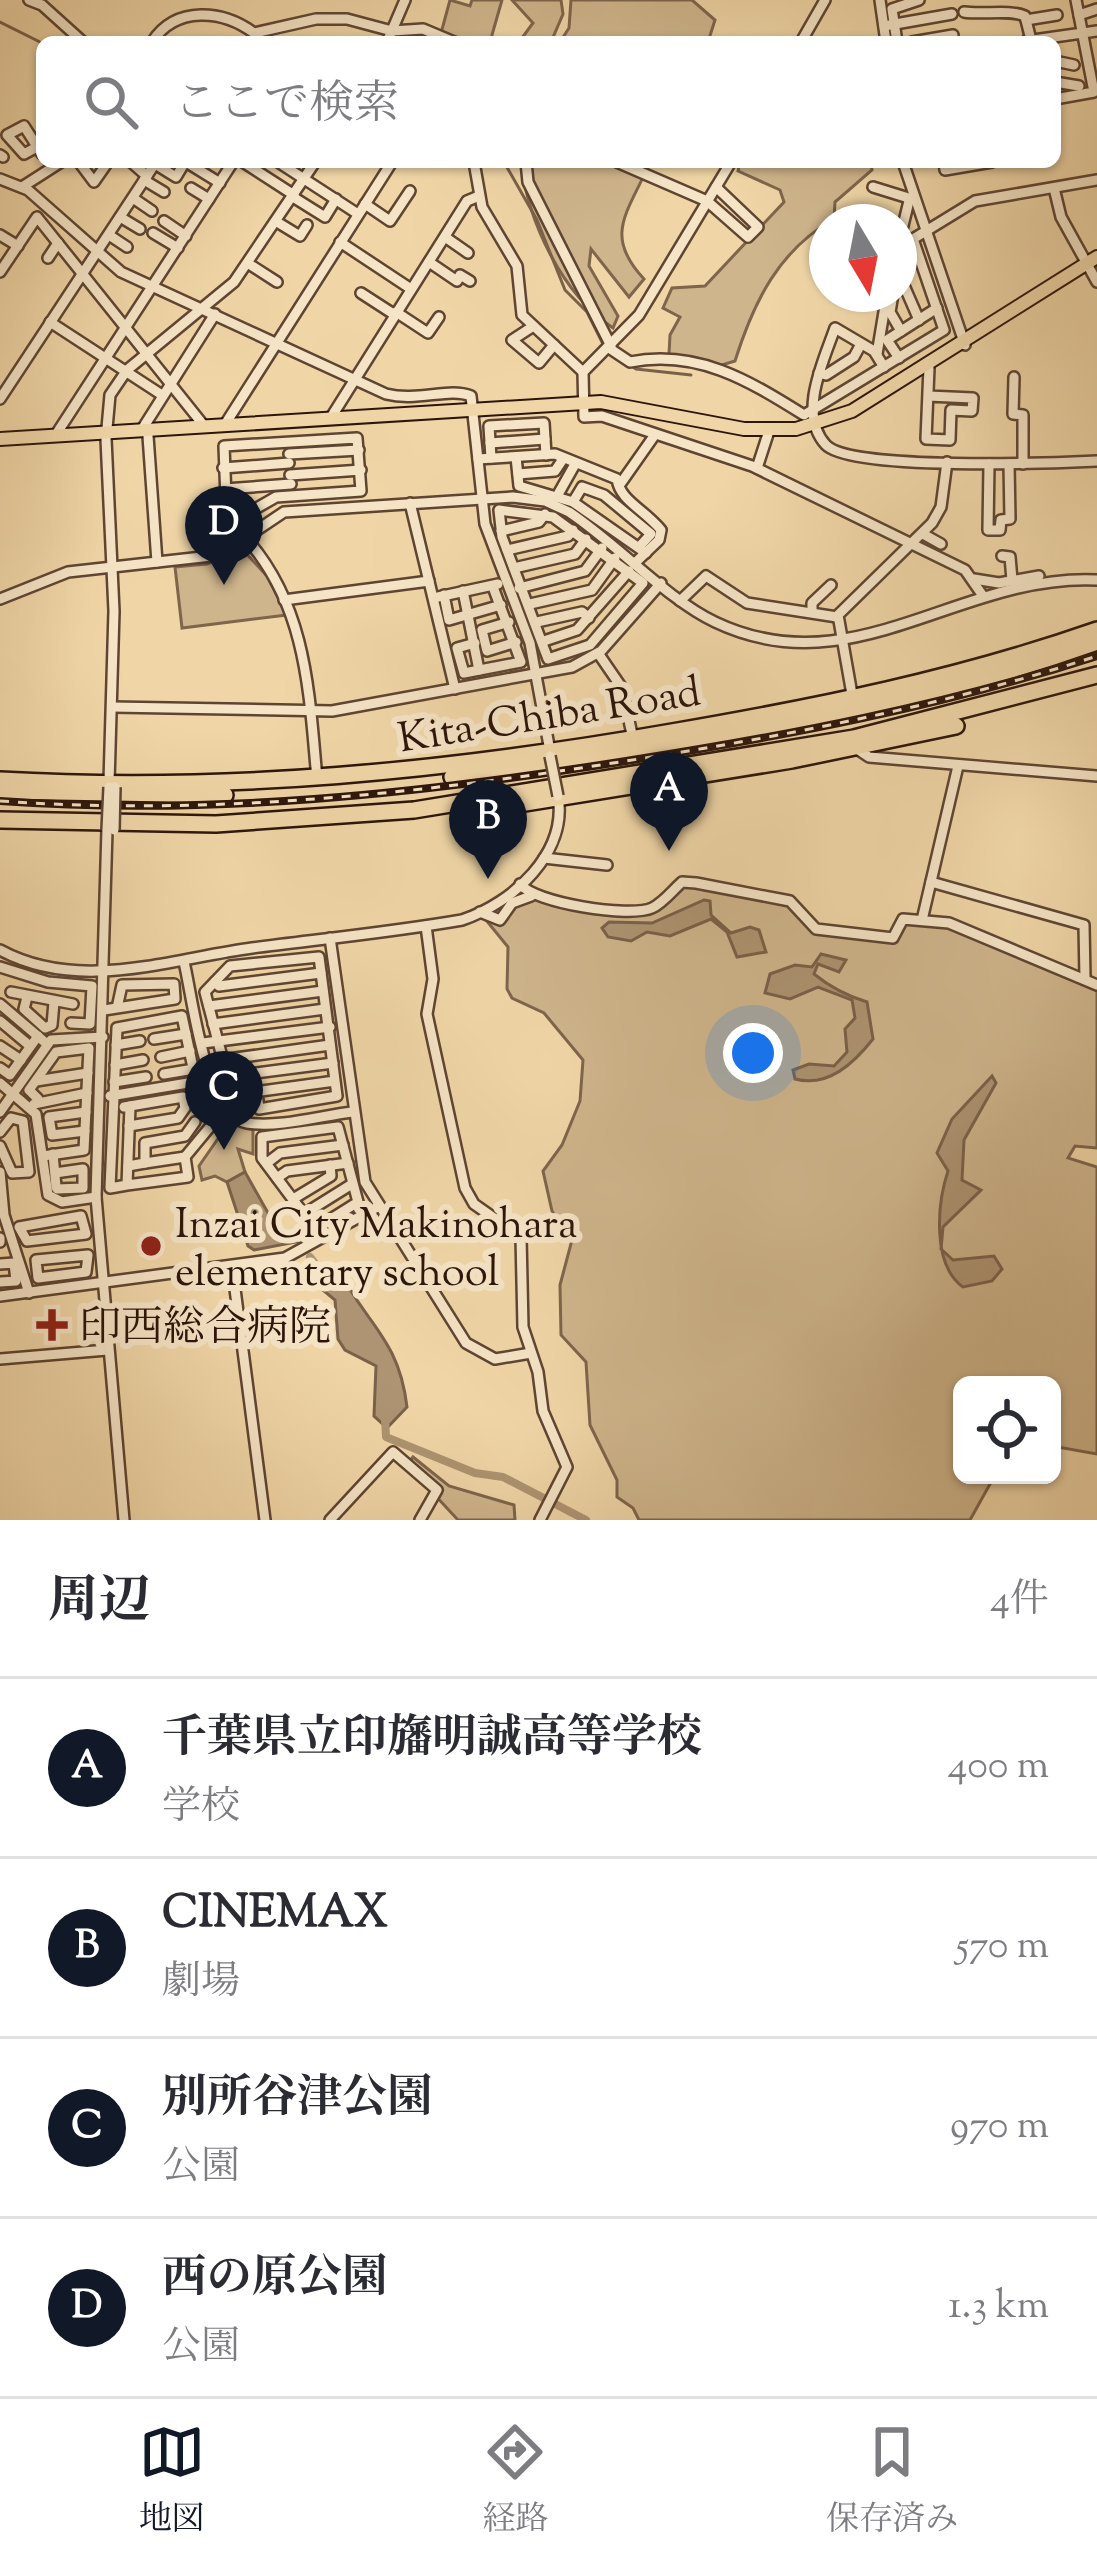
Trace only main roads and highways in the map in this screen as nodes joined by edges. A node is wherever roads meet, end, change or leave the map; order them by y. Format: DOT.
graph roads {
  1 [pos="1092,263"];
  2 [pos="964,343"];
  3 [pos="475,412"];
  4 [pos="819,427"];
  5 [pos="145,433"];
  6 [pos="108,436"];
  7 [pos="0,442"];
  8 [pos="1097,630"];
  9 [pos="1097,643"];
  10 [pos="1097,674"];
  11 [pos="1097,686"];
  12 [pos="0,780"];
  13 [pos="0,791"];
  14 [pos="0,824"];
  1 -- 2 [label="main road"];
  2 -- 4 [label="main road"];
  2 -- 4 [label="main road"];
  3 -- 4 [label="main road"];
  3 -- 5 [label="main road"];
  3 -- 5 [label="main road"];
  5 -- 6 [label="main road"];
  6 -- 7 [label="main road"];
  6 -- 7 [label="main road"];
  8 -- 12 [label="highway, Kita-Chiba Road"];
  9 -- 13 [label="highway, Kita-Chiba Road"];
  10 -- 14 [label="highway, Kita-Chiba Road"];
  11 -- 14 [label="highway, Kita-Chiba Road"];
}
